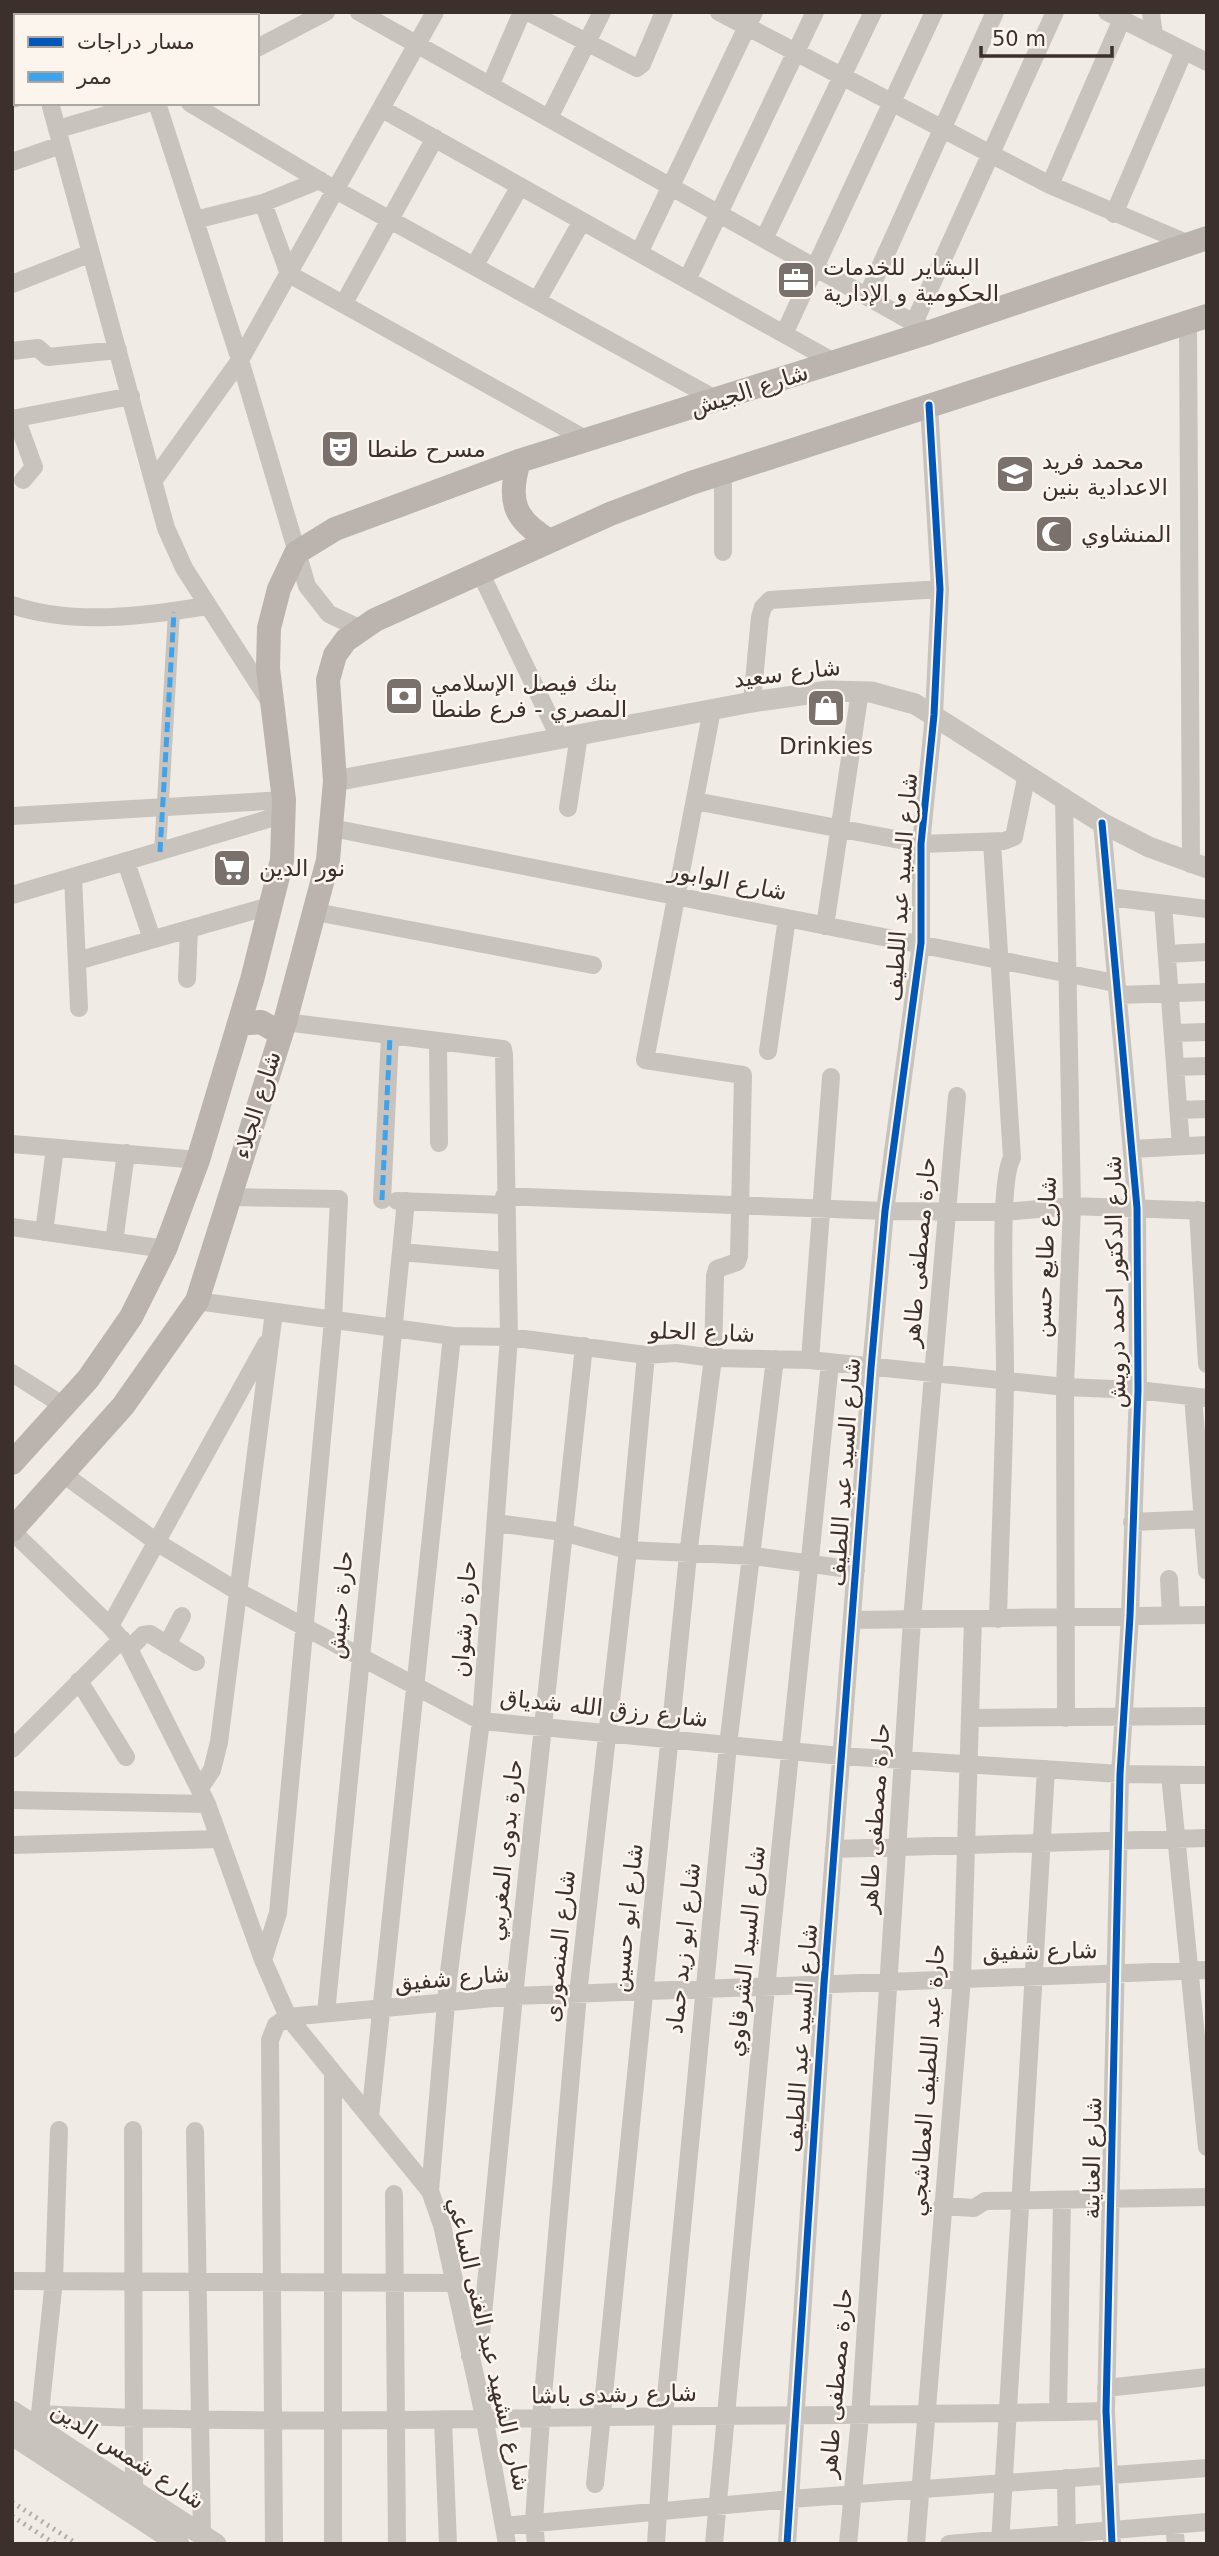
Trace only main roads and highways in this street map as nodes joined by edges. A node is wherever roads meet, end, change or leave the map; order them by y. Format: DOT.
graph roads {
  1 [pos="1198,241"];
  2 [pos="1197,319"];
  3 [pos="519,461"];
  4 [pos="550,541"];
  5 [pos="296,553"];
  6 [pos="252,980"];
  7 [pos="291,997"];
  8 [pos="239,1024"];
  9 [pos="282,1027"];
  10 [pos="13,1460"];
  11 [pos="12,1530"];
  1 -- 3 [label="main road, شارع الجيش"];
  2 -- 4 [label="main road"];
  3 -- 4 [label="main road"];
  3 -- 5 [label="main road, شارع الجيش"];
  4 -- 7 [label="main road, شارع الجلاء"];
  5 -- 6 [label="main road, شارع الجلاء"];
  6 -- 7 [label="main road"];
  6 -- 8 [label="main road, شارع الجلاء"];
  7 -- 9 [label="main road, شارع الجلاء"];
  8 -- 9 [label="main road"];
  8 -- 10 [label="main road, شارع الجلاء"];
  9 -- 11 [label="main road, شارع الجلاء"];
}
